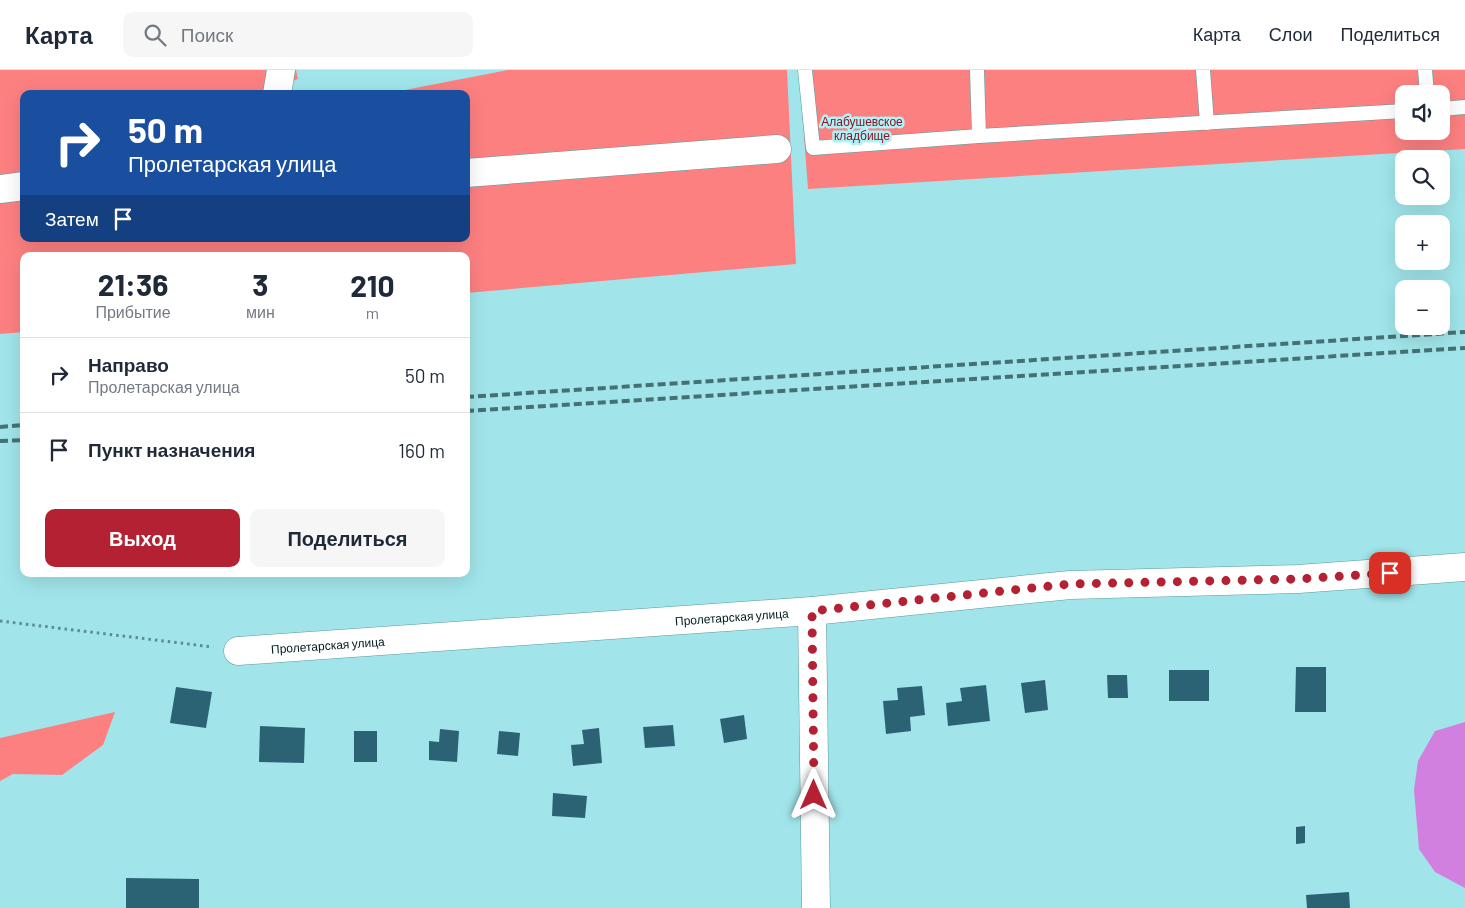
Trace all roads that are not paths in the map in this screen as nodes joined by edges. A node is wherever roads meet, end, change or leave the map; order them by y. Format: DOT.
graph roads {
  1 [pos="281,70"];
  2 [pos="805,70"];
  3 [pos="977,70"];
  4 [pos="1203,70"];
  5 [pos="1425,70"];
  6 [pos="1426,85"];
  7 [pos="278,90"];
  8 [pos="1465,107"];
  9 [pos="1450,108"];
  10 [pos="1395,112"];
  11 [pos="1207,123"];
  12 [pos="979,136"];
  13 [pos="777,149"];
  14 [pos="470,173"];
  15 [pos="20,186"];
  16 [pos="0,189"];
  17 [pos="1465,568"];
  18 [pos="812,611"];
  19 [pos="238,651"];
  20 [pos="816,908"];
  1 -- 7 [label="street"];
  2 -- 12 [label="lane"];
  3 -- 12 [label="lane"];
  4 -- 11 [label="lane"];
  5 -- 6 [label="lane"];
  8 -- 9 [label="lane"];
  10 -- 11 [label="lane"];
  11 -- 12 [label="lane"];
  13 -- 14 [label="street"];
  15 -- 16 [label="street"];
  17 -- 18 [label="street, Пролетарская улица"];
  18 -- 19 [label="street, Пролетарская улица"];
  18 -- 20 [label="street"];
}
